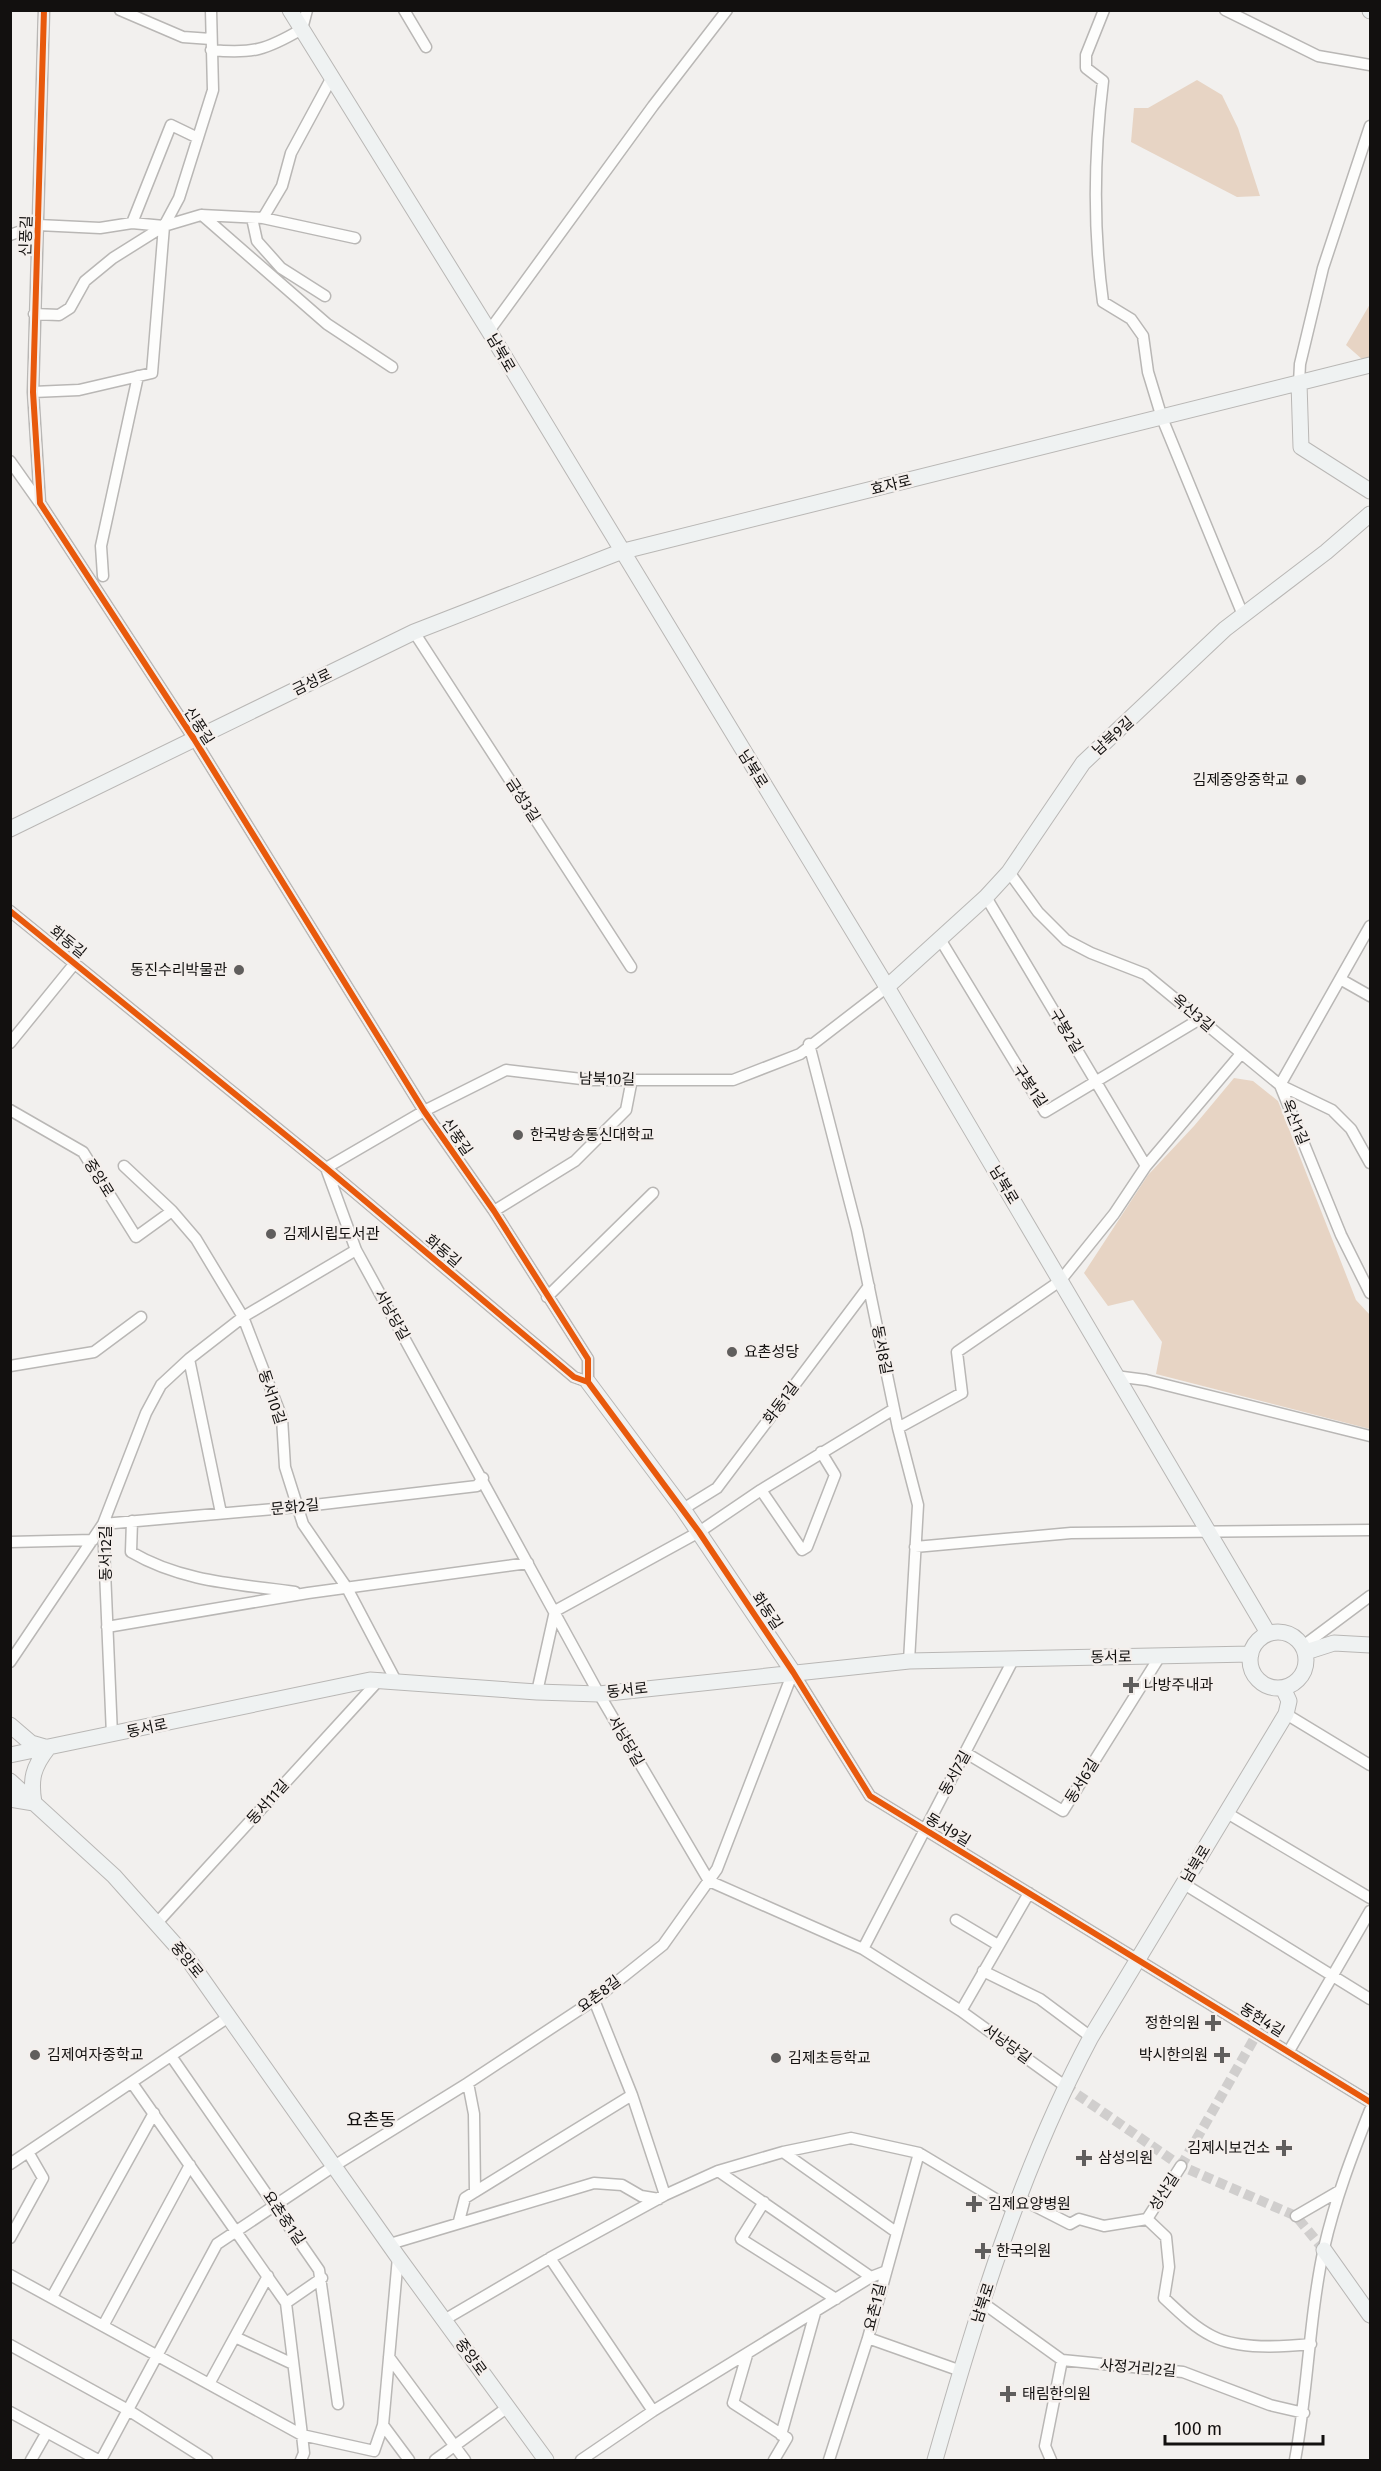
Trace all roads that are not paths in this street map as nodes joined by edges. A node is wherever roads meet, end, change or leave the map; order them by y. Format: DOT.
graph roads {
  1 [pos="44,10"];
  2 [pos="120,10"];
  3 [pos="211,10"];
  4 [pos="290,10"];
  5 [pos="307,10"];
  6 [pos="404,10"];
  7 [pos="727,10"];
  8 [pos="1104,10"];
  9 [pos="1225,10"];
  10 [pos="302,29"];
  11 [pos="211,44"];
  12 [pos="426,47"];
  13 [pos="1371,65"];
  14 [pos="331,79"];
  15 [pos="1371,126"];
  16 [pos="198,138"];
  17 [pos="201,215"];
  18 [pos="258,218"];
  19 [pos="132,223"];
  20 [pos="38,225"];
  21 [pos="164,226"];
  22 [pos="10,235"];
  23 [pos="355,238"];
  24 [pos="325,296"];
  25 [pos="34,314"];
  26 [pos="489,331"];
  27 [pos="1371,365"];
  28 [pos="392,368"];
  29 [pos="138,376"];
  30 [pos="1299,383"];
  31 [pos="33,392"];
  32 [pos="1162,418"];
  33 [pos="10,461"];
  34 [pos="1371,492"];
  35 [pos="40,503"];
  36 [pos="1371,514"];
  37 [pos="620,552"];
  38 [pos="103,576"];
  39 [pos="1244,615"];
  40 [pos="414,632"];
  41 [pos="194,739"];
  42 [pos="10,829"];
  43 [pos="1009,872"];
  44 [pos="986,897"];
  45 [pos="10,911"];
  46 [pos="1371,926"];
  47 [pos="940,939"];
  48 [pos="75,963"];
  49 [pos="632,967"];
  50 [pos="1340,979"];
  51 [pos="886,987"];
  52 [pos="1371,996"];
  53 [pos="1200,1019"];
  54 [pos="10,1043"];
  55 [pos="809,1044"];
  56 [pos="1240,1055"];
  57 [pos="632,1079"];
  58 [pos="1096,1081"];
  59 [pos="1280,1085"];
  60 [pos="10,1110"];
  61 [pos="424,1111"];
  62 [pos="1371,1163"];
  63 [pos="124,1166"];
  64 [pos="1146,1166"];
  65 [pos="326,1168"];
  66 [pos="653,1193"];
  67 [pos="172,1211"];
  68 [pos="494,1211"];
  69 [pos="356,1250"];
  70 [pos="1060,1281"];
  71 [pos="869,1286"];
  72 [pos="1371,1293"];
  73 [pos="547,1297"];
  74 [pos="141,1317"];
  75 [pos="243,1317"];
  76 [pos="189,1359"];
  77 [pos="10,1366"];
  78 [pos="1115,1376"];
  79 [pos="588,1382"];
  80 [pos="894,1409"];
  81 [pos="898,1428"];
  82 [pos="1371,1436"];
  83 [pos="821,1452"];
  84 [pos="483,1478"];
  85 [pos="761,1490"];
  86 [pos="297,1507"];
  87 [pos="683,1509"];
  88 [pos="221,1513"];
  89 [pos="132,1521"];
  90 [pos="104,1524"];
  91 [pos="1371,1530"];
  92 [pos="1209,1531"];
  93 [pos="699,1532"];
  94 [pos="93,1540"];
  95 [pos="10,1542"];
  96 [pos="915,1546"];
  97 [pos="528,1563"];
  98 [pos="347,1588"];
  99 [pos="308,1593"];
  100 [pos="1371,1596"];
  101 [pos="555,1611"];
  102 [pos="107,1627"];
  103 [pos="1268,1633"];
  104 [pos="1371,1645"];
  105 [pos="1305,1649"];
  106 [pos="1251,1654"];
  107 [pos="1160,1656"];
  108 [pos="1013,1660"];
  109 [pos="909,1661"];
  110 [pos="10,1662"];
  111 [pos="793,1672"];
  112 [pos="388,1680"];
  113 [pos="1283,1688"];
  114 [pos="537,1692"];
  115 [pos="599,1694"];
  116 [pos="1286,1714"];
  117 [pos="10,1725"];
  118 [pos="112,1735"];
  119 [pos="48,1748"];
  120 [pos="966,1753"];
  121 [pos="10,1755"];
  122 [pos="1371,1765"];
  123 [pos="10,1780"];
  124 [pos="10,1799"];
  125 [pos="34,1803"];
  126 [pos="1227,1813"];
  127 [pos="923,1830"];
  128 [pos="709,1881"];
  129 [pos="1184,1884"];
  130 [pos="1029,1893"];
  131 [pos="1371,1898"];
  132 [pos="1371,1911"];
  133 [pos="956,1920"];
  134 [pos="156,1924"];
  135 [pos="998,1946"];
  136 [pos="863,1949"];
  137 [pos="1140,1959"];
  138 [pos="983,1971"];
  139 [pos="1332,1976"];
  140 [pos="1371,1999"];
  141 [pos="594,2000"];
  142 [pos="961,2011"];
  143 [pos="230,2016"];
  144 [pos="1091,2037"];
  145 [pos="1289,2051"];
  146 [pos="171,2056"];
  147 [pos="132,2083"];
  148 [pos="468,2083"];
  149 [pos="1065,2086"];
  150 [pos="632,2095"];
  151 [pos="1371,2102"];
  152 [pos="1371,2110"];
  153 [pos="154,2113"];
  154 [pos="28,2152"];
  155 [pos="783,2152"];
  156 [pos="920,2153"];
  157 [pos="10,2164"];
  158 [pos="190,2165"];
  159 [pos="334,2166"];
  160 [pos="1181,2166"];
  161 [pos="718,2171"];
  162 [pos="1339,2191"];
  163 [pos="475,2192"];
  164 [pos="662,2197"];
  165 [pos="764,2202"];
  166 [pos="276,2204"];
  167 [pos="1016,2204"];
  168 [pos="1296,2217"];
  169 [pos="1147,2219"];
  170 [pos="459,2221"];
  171 [pos="237,2231"];
  172 [pos="896,2232"];
  173 [pos="10,2238"];
  174 [pos="394,2250"];
  175 [pos="1324,2250"];
  176 [pos="550,2258"];
  177 [pos="884,2272"];
  178 [pos="10,2275"];
  179 [pos="268,2276"];
  180 [pos="871,2277"];
  181 [pos="322,2278"];
  182 [pos="52,2297"];
  183 [pos="836,2299"];
  184 [pos="286,2303"];
  185 [pos="983,2303"];
  186 [pos="815,2313"];
  187 [pos="1371,2315"];
  188 [pos="444,2320"];
  189 [pos="103,2326"];
  190 [pos="235,2337"];
  191 [pos="868,2338"];
  192 [pos="1311,2344"];
  193 [pos="10,2345"];
  194 [pos="157,2355"];
  195 [pos="747,2355"];
  196 [pos="389,2357"];
  197 [pos="1062,2360"];
  198 [pos="293,2364"];
  199 [pos="961,2371"];
  200 [pos="208,2384"];
  201 [pos="338,2404"];
  202 [pos="508,2407"];
  203 [pos="128,2410"];
  204 [pos="653,2411"];
  205 [pos="10,2412"];
  206 [pos="1304,2414"];
  207 [pos="383,2425"];
  208 [pos="47,2432"];
  209 [pos="302,2435"];
  210 [pos="784,2436"];
  211 [pos="454,2447"];
  212 [pos="31,2460"];
  213 [pos="99,2460"];
  214 [pos="207,2460"];
  215 [pos="301,2460"];
  216 [pos="409,2460"];
  217 [pos="435,2460"];
  218 [pos="465,2460"];
  219 [pos="546,2460"];
  220 [pos="581,2460"];
  221 [pos="774,2460"];
  222 [pos="829,2460"];
  223 [pos="934,2460"];
  224 [pos="1051,2460"];
  225 [pos="1295,2460"];
  1 -- 20 [label="street, 신풍길"];
  2 -- 11 [label="street"];
  3 -- 11 [label="street"];
  4 -- 10 [label="main road, 남북로"];
  5 -- 10 [label="street"];
  6 -- 12 [label="street"];
  7 -- 26 [label="street"];
  8 -- 32 [label="street"];
  9 -- 13 [label="street"];
  10 -- 11 [label="street"];
  10 -- 14 [label="main road, 남북로"];
  11 -- 16 [label="street"];
  14 -- 18 [label="street"];
  14 -- 26 [label="main road, 남북로"];
  15 -- 30 [label="street"];
  16 -- 19 [label="street"];
  16 -- 21 [label="street"];
  17 -- 18 [label="street"];
  17 -- 21 [label="street"];
  17 -- 28 [label="street"];
  18 -- 23 [label="street"];
  18 -- 24 [label="street"];
  19 -- 20 [label="street"];
  19 -- 21 [label="street"];
  20 -- 22 [label="street"];
  20 -- 25 [label="street, 신풍길"];
  21 -- 25 [label="street"];
  21 -- 29 [label="street"];
  25 -- 31 [label="street, 신풍길"];
  26 -- 37 [label="main road, 남북로"];
  27 -- 30 [label="main road, 효자로"];
  29 -- 31 [label="street"];
  29 -- 38 [label="street"];
  30 -- 32 [label="main road, 효자로"];
  30 -- 34 [label="main road"];
  31 -- 35 [label="street, 신풍길"];
  32 -- 37 [label="main road, 효자로"];
  32 -- 39 [label="street"];
  33 -- 35 [label="street"];
  35 -- 41 [label="street, 신풍길"];
  36 -- 39 [label="main road, 남북9길"];
  37 -- 40 [label="main road, 금성로"];
  37 -- 51 [label="main road, 남북로"];
  39 -- 43 [label="main road, 남북9길"];
  40 -- 41 [label="main road, 금성로"];
  40 -- 49 [label="street, 금성3길"];
  41 -- 42 [label="main road, 금성로"];
  41 -- 61 [label="street, 신풍길"];
  43 -- 44 [label="main road, 남북9길"];
  43 -- 53 [label="street, 옥산3길"];
  44 -- 47 [label="main road, 남북9길"];
  44 -- 58 [label="street, 구봉2길"];
  45 -- 48 [label="street, 화동길"];
  46 -- 50 [label="street, 옥산1길"];
  47 -- 51 [label="main road, 남북9길"];
  47 -- 58 [label="street, 구봉1길"];
  48 -- 54 [label="street"];
  48 -- 65 [label="street, 화동길"];
  50 -- 52 [label="street"];
  50 -- 59 [label="street, 옥산1길"];
  51 -- 55 [label="street, 남북10길"];
  51 -- 70 [label="main road, 남북로"];
  53 -- 56 [label="street, 옥산3길"];
  53 -- 58 [label="street, 구봉1길"];
  55 -- 57 [label="street, 남북10길"];
  55 -- 71 [label="street, 동서8길"];
  56 -- 59 [label="street, 옥산3길"];
  56 -- 64 [label="street"];
  57 -- 61 [label="street, 남북10길"];
  57 -- 68 [label="street"];
  58 -- 64 [label="street, 구봉2길"];
  59 -- 62 [label="street, 옥산3길"];
  59 -- 72 [label="street, 옥산1길"];
  60 -- 67 [label="street, 중앙로"];
  61 -- 65 [label="street, 남북10길"];
  61 -- 68 [label="street, 신풍길"];
  63 -- 67 [label="street, 동서10길"];
  64 -- 70 [label="street"];
  65 -- 69 [label="street, 서낭당길"];
  65 -- 79 [label="street, 화동길"];
  66 -- 73 [label="street"];
  67 -- 75 [label="street, 동서10길"];
  68 -- 73 [label="street, 신풍길"];
  69 -- 75 [label="street, 동서12길"];
  69 -- 84 [label="street, 서낭당길"];
  70 -- 78 [label="main road, 남북로"];
  70 -- 81 [label="street"];
  71 -- 80 [label="street, 동서8길"];
  71 -- 87 [label="street, 화동1길"];
  73 -- 79 [label="street, 신풍길"];
  74 -- 77 [label="street"];
  75 -- 76 [label="street, 동서12길"];
  75 -- 86 [label="street, 동서10길"];
  76 -- 88 [label="street"];
  76 -- 90 [label="street, 동서12길"];
  78 -- 82 [label="street"];
  78 -- 92 [label="main road, 남북로"];
  79 -- 87 [label="main road, 화동길"];
  80 -- 81 [label="street, 동서8길"];
  80 -- 83 [label="street"];
  81 -- 96 [label="street, 동서8길"];
  83 -- 85 [label="street"];
  83 -- 85 [label="street"];
  84 -- 86 [label="street, 문화2길"];
  84 -- 97 [label="street, 서낭당길"];
  85 -- 93 [label="street"];
  86 -- 88 [label="street, 문화2길"];
  86 -- 98 [label="street, 동서10길"];
  87 -- 93 [label="main road, 화동길"];
  88 -- 89 [label="street, 문화2길"];
  89 -- 90 [label="street, 문화2길"];
  89 -- 99 [label="street"];
  90 -- 94 [label="street"];
  90 -- 102 [label="street, 동서12길"];
  91 -- 92 [label="street"];
  92 -- 96 [label="street"];
  92 -- 103 [label="main road, 남북로"];
  93 -- 101 [label="street"];
  93 -- 111 [label="main road, 화동길"];
  94 -- 95 [label="street"];
  94 -- 110 [label="street"];
  96 -- 109 [label="street, 동서8길"];
  97 -- 98 [label="street"];
  97 -- 101 [label="street, 서낭당길"];
  98 -- 99 [label="street"];
  98 -- 112 [label="street, 동서10길"];
  99 -- 102 [label="street"];
  100 -- 105 [label="street"];
  101 -- 114 [label="street"];
  101 -- 115 [label="street, 서낭당길"];
  102 -- 118 [label="street, 동서12길"];
  103 -- 105 [label="main road"];
  103 -- 106 [label="main road"];
  104 -- 105 [label="main road"];
  105 -- 113 [label="main road"];
  106 -- 107 [label="main road, 동서로"];
  106 -- 113 [label="main road"];
  107 -- 108 [label="main road, 동서로"];
  107 -- 120 [label="street, 동서6길"];
  108 -- 109 [label="main road, 동서로"];
  108 -- 120 [label="street, 동서7길"];
  109 -- 111 [label="main road, 동서로"];
  111 -- 115 [label="main road, 동서로"];
  111 -- 127 [label="street, 동서9길"];
  111 -- 128 [label="street"];
  112 -- 114 [label="main road, 동서로"];
  112 -- 118 [label="main road, 동서로"];
  112 -- 134 [label="street, 동서11길"];
  113 -- 116 [label="main road"];
  114 -- 115 [label="main road, 동서로"];
  115 -- 128 [label="street, 서낭당길"];
  116 -- 122 [label="street"];
  116 -- 126 [label="main road, 남북로"];
  117 -- 119 [label="main road"];
  118 -- 119 [label="main road, 동서로"];
  119 -- 121 [label="main road, 동서로"];
  119 -- 125 [label="main road"];
  120 -- 127 [label="street, 동서7길"];
  123 -- 125 [label="main road, 중앙로"];
  124 -- 125 [label="main road"];
  125 -- 134 [label="main road, 중앙로"];
  126 -- 129 [label="main road, 남북로"];
  126 -- 131 [label="street"];
  127 -- 130 [label="street, 동서9길"];
  127 -- 136 [label="street, 동서7길"];
  128 -- 136 [label="street, 서낭당길"];
  128 -- 141 [label="street, 요촌8길"];
  129 -- 137 [label="main road, 남북로"];
  129 -- 139 [label="street"];
  130 -- 135 [label="street"];
  130 -- 137 [label="street, 동서9길"];
  132 -- 139 [label="street"];
  133 -- 135 [label="street"];
  134 -- 143 [label="main road, 중앙로"];
  135 -- 138 [label="street"];
  136 -- 142 [label="street, 서낭당길"];
  137 -- 144 [label="main road, 남북로"];
  137 -- 145 [label="street, 동헌4길"];
  138 -- 142 [label="street"];
  138 -- 144 [label="street"];
  139 -- 140 [label="street"];
  139 -- 145 [label="street"];
  141 -- 148 [label="street, 요촌8길"];
  141 -- 150 [label="street"];
  142 -- 149 [label="street, 서낭당길"];
  143 -- 146 [label="street"];
  143 -- 159 [label="main road, 중앙로"];
  144 -- 149 [label="main road, 남북로"];
  145 -- 151 [label="street, 동헌4길"];
  146 -- 147 [label="street"];
  146 -- 166 [label="street, 요촌중1길"];
  147 -- 153 [label="street"];
  147 -- 154 [label="street"];
  148 -- 159 [label="street, 요촌8길"];
  148 -- 163 [label="street"];
  149 -- 167 [label="main road, 남북로"];
  150 -- 163 [label="street"];
  150 -- 164 [label="street"];
  152 -- 162 [label="street"];
  153 -- 158 [label="street"];
  153 -- 182 [label="street"];
  154 -- 157 [label="street"];
  154 -- 173 [label="street"];
  155 -- 156 [label="street"];
  155 -- 161 [label="street"];
  155 -- 172 [label="street"];
  156 -- 167 [label="street"];
  156 -- 172 [label="street, 요촌1길"];
  158 -- 171 [label="street"];
  158 -- 189 [label="street"];
  159 -- 166 [label="street"];
  159 -- 174 [label="main road, 중앙로"];
  160 -- 169 [label="street, 성산길"];
  161 -- 164 [label="street"];
  161 -- 165 [label="street"];
  162 -- 168 [label="street"];
  162 -- 175 [label="street"];
  163 -- 170 [label="street"];
  164 -- 170 [label="street"];
  164 -- 176 [label="street"];
  165 -- 180 [label="street"];
  165 -- 183 [label="street"];
  166 -- 171 [label="street"];
  166 -- 181 [label="street, 요촌중1길"];
  167 -- 169 [label="street"];
  167 -- 185 [label="main road, 남북로"];
  169 -- 192 [label="street"];
  170 -- 174 [label="street"];
  171 -- 179 [label="street"];
  171 -- 194 [label="street"];
  172 -- 177 [label="street, 요촌1길"];
  174 -- 188 [label="main road, 중앙로"];
  174 -- 196 [label="street"];
  175 -- 187 [label="main road"];
  175 -- 192 [label="street"];
  176 -- 188 [label="street"];
  176 -- 204 [label="street"];
  177 -- 180 [label="street"];
  177 -- 191 [label="street, 요촌1길"];
  178 -- 182 [label="street"];
  179 -- 184 [label="street"];
  179 -- 190 [label="street"];
  180 -- 183 [label="street"];
  181 -- 184 [label="street"];
  181 -- 201 [label="street, 요촌중1길"];
  182 -- 189 [label="street"];
  183 -- 186 [label="street"];
  184 -- 198 [label="street"];
  185 -- 197 [label="street"];
  185 -- 199 [label="main road, 남북로"];
  186 -- 195 [label="street"];
  186 -- 210 [label="street"];
  188 -- 202 [label="main road, 중앙로"];
  189 -- 194 [label="street"];
  190 -- 198 [label="street"];
  190 -- 200 [label="street"];
  191 -- 199 [label="street"];
  191 -- 222 [label="street, 요촌1길"];
  192 -- 206 [label="street"];
  193 -- 203 [label="street"];
  194 -- 200 [label="street"];
  194 -- 203 [label="street"];
  195 -- 204 [label="street"];
  195 -- 210 [label="street"];
  196 -- 207 [label="street"];
  196 -- 211 [label="street"];
  197 -- 206 [label="street, 사정거리2길"];
  197 -- 224 [label="street"];
  198 -- 209 [label="street"];
  199 -- 223 [label="main road, 남북로"];
  200 -- 209 [label="street"];
  202 -- 211 [label="street"];
  202 -- 219 [label="main road, 중앙로"];
  203 -- 213 [label="street"];
  203 -- 214 [label="street"];
  204 -- 220 [label="street"];
  205 -- 208 [label="street"];
  206 -- 225 [label="street"];
  207 -- 209 [label="street"];
  207 -- 216 [label="street"];
  208 -- 212 [label="street"];
  208 -- 213 [label="street"];
  209 -- 215 [label="street"];
  210 -- 221 [label="street"];
  211 -- 217 [label="street"];
  211 -- 218 [label="street"];
}
